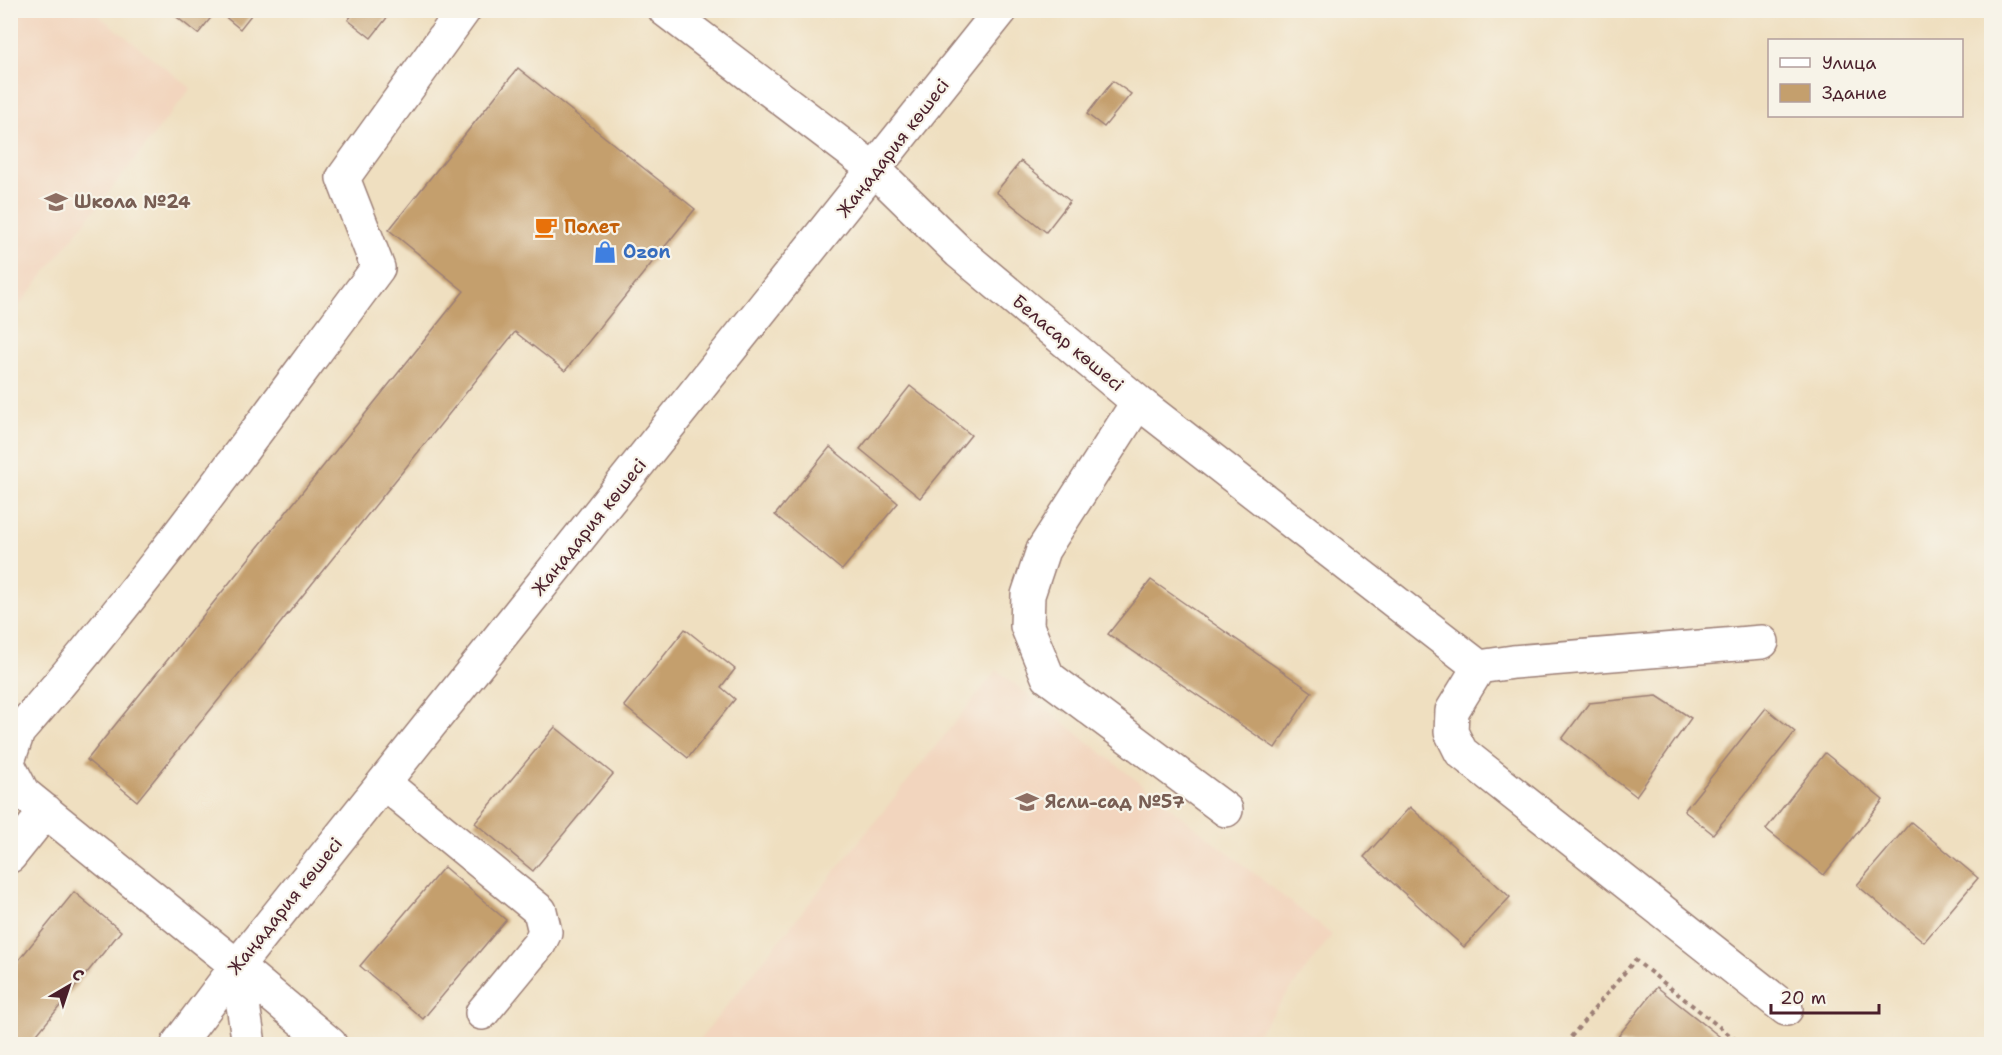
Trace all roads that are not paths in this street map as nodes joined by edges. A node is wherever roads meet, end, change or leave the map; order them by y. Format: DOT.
graph roads {
  1 [pos="464,10"];
  2 [pos="665,10"];
  3 [pos="1001,10"];
  4 [pos="875,170"];
  5 [pos="1138,402"];
  6 [pos="1762,642"];
  7 [pos="1479,667"];
  8 [pos="10,755"];
  9 [pos="10,768"];
  10 [pos="384,783"];
  11 [pos="1226,810"];
  12 [pos="46,812"];
  13 [pos="10,856"];
  14 [pos="237,966"];
  15 [pos="1786,1009"];
  16 [pos="482,1013"];
  17 [pos="178,1044"];
  18 [pos="249,1044"];
  19 [pos="330,1044"];
  1 -- 8 [label="street"];
  2 -- 4 [label="street, Беласар көшесі"];
  3 -- 4 [label="street, Жаңадария көшесі"];
  4 -- 5 [label="street, Беласар көшесі"];
  4 -- 10 [label="street, Жаңадария көшесі"];
  5 -- 7 [label="street, Беласар көшесі"];
  5 -- 11 [label="street"];
  6 -- 7 [label="street"];
  7 -- 15 [label="street"];
  9 -- 12 [label="street"];
  10 -- 14 [label="street, Жаңадария көшесі"];
  10 -- 16 [label="street"];
  12 -- 13 [label="street"];
  12 -- 14 [label="street"];
  14 -- 17 [label="street, Жаңадария көшесі"];
  14 -- 18 [label="street"];
  14 -- 19 [label="street"];
}
